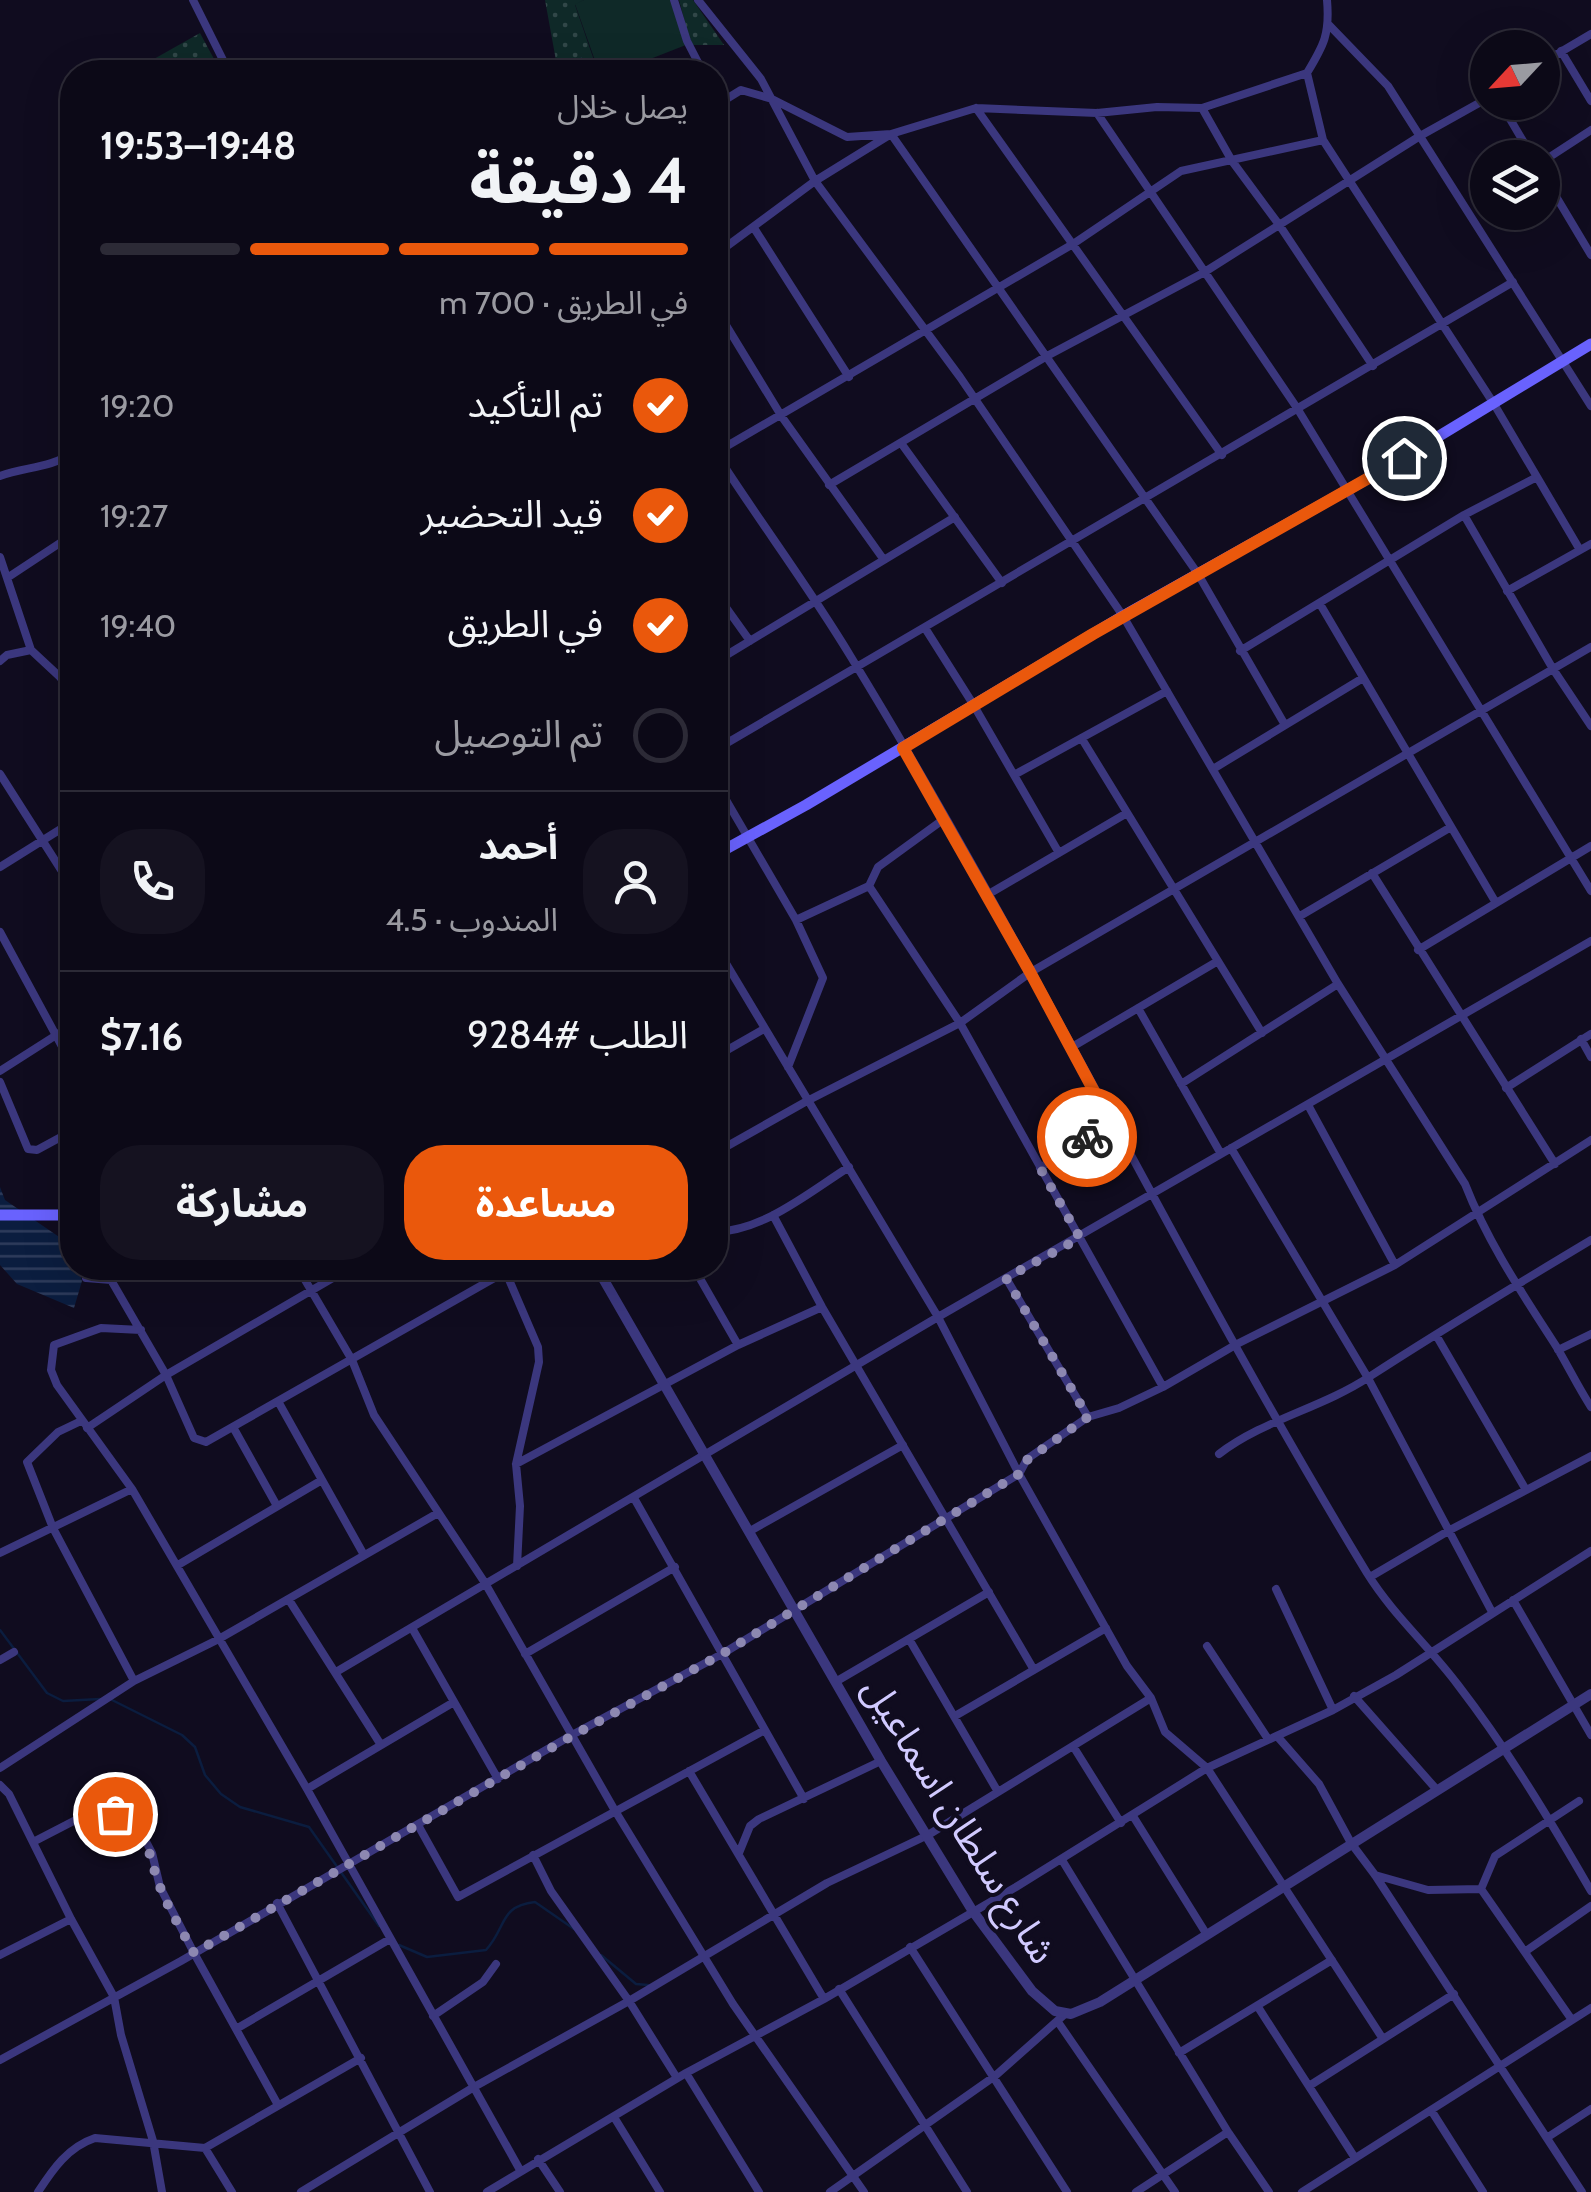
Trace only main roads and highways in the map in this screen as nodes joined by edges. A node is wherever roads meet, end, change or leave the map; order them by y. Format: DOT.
graph roads {
  1 [pos="1591,344"];
  2 [pos="728,848"];
  3 [pos="0,1215"];
  4 [pos="60,1216"];
  1 -- 2 [label="main road"];
  3 -- 4 [label="main road"];
}
